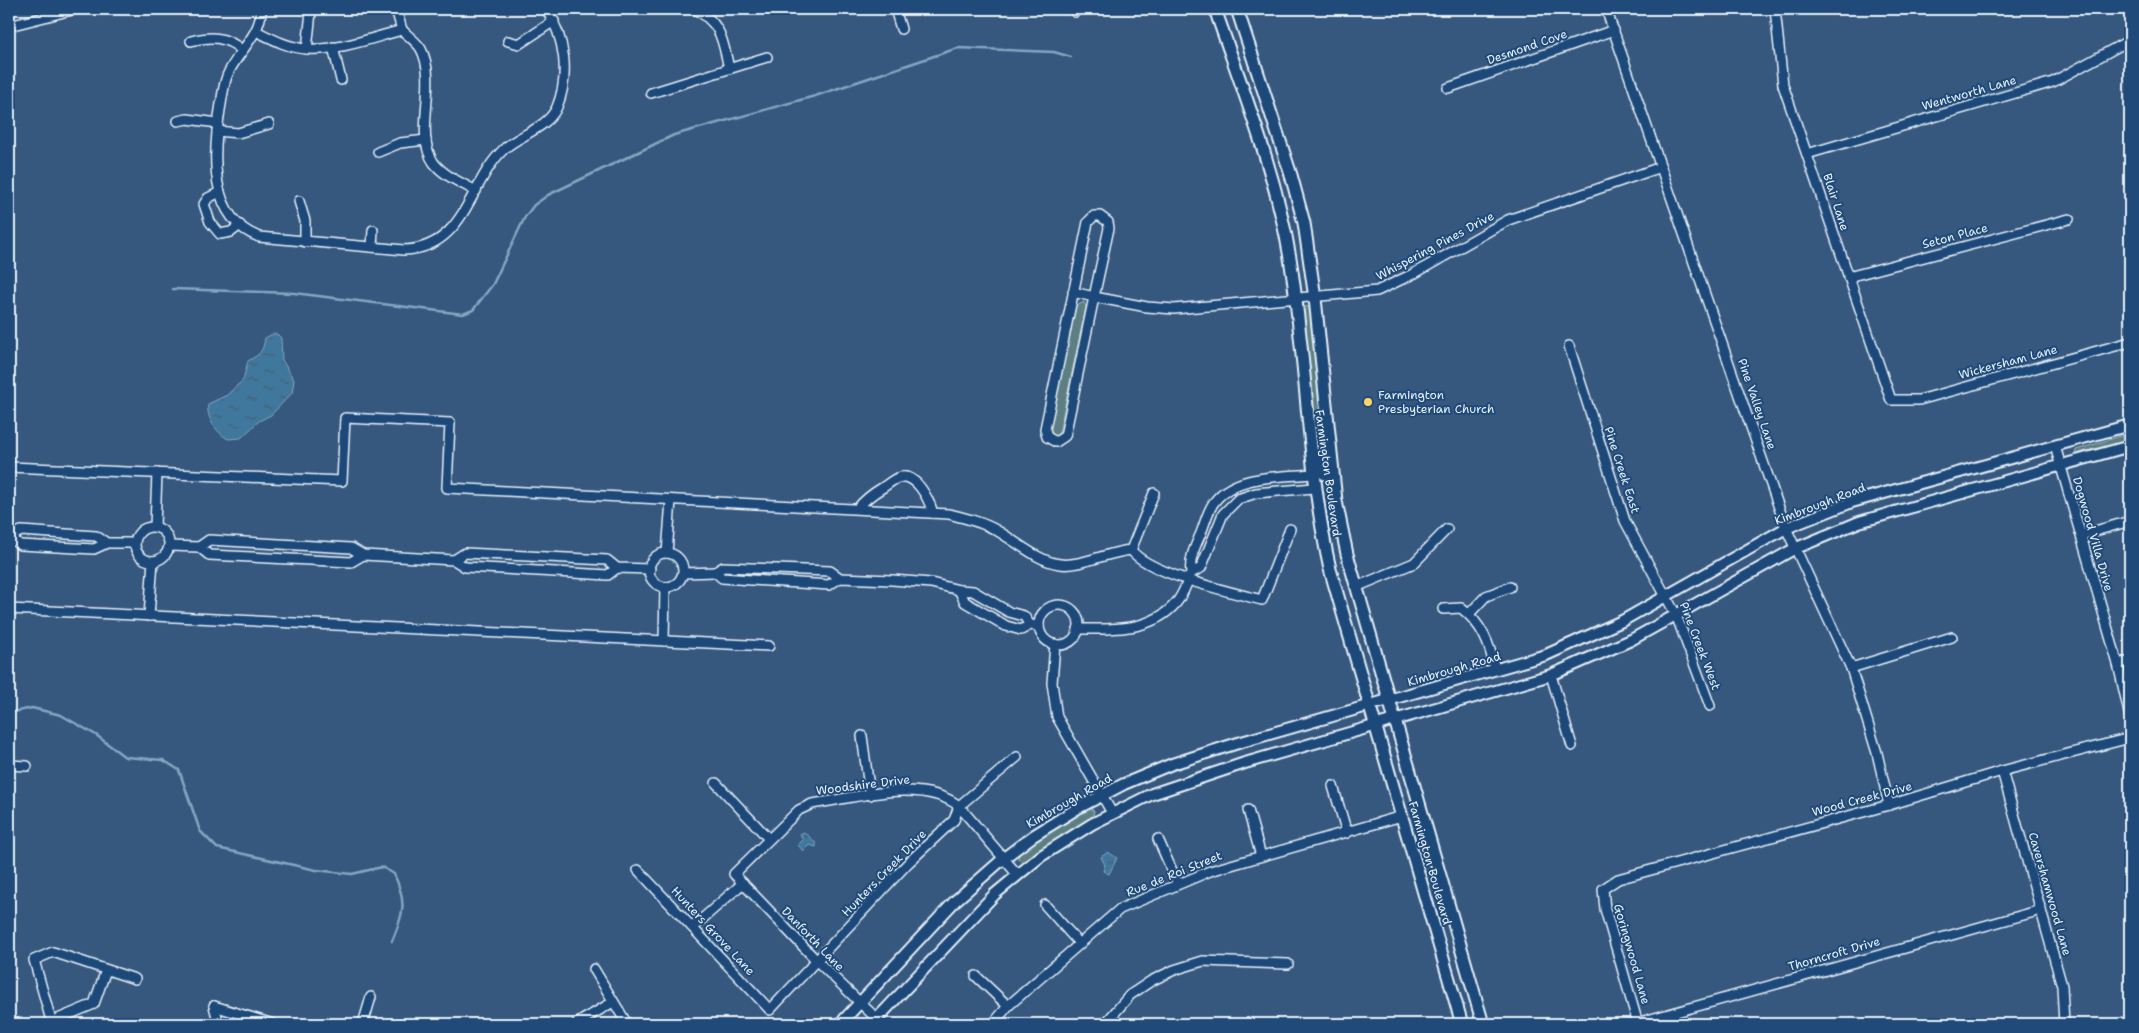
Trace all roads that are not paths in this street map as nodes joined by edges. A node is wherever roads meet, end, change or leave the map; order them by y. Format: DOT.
graph roads {
  1 [pos="76,9"];
  2 [pos="261,9"];
  3 [pos="396,9"];
  4 [pos="546,9"];
  5 [pos="696,9"];
  6 [pos="895,9"];
  7 [pos="1215,9"];
  8 [pos="1236,9"];
  9 [pos="1606,9"];
  10 [pos="1775,9"];
  11 [pos="310,12"];
  12 [pos="554,21"];
  13 [pos="9,26"];
  14 [pos="901,29"];
  15 [pos="402,30"];
  16 [pos="1614,30"];
  17 [pos="256,31"];
  18 [pos="190,41"];
  19 [pos="508,41"];
  20 [pos="2129,42"];
  21 [pos="333,47"];
  22 [pos="307,49"];
  23 [pos="242,50"];
  24 [pos="767,57"];
  25 [pos="730,68"];
  26 [pos="341,80"];
  27 [pos="1448,88"];
  28 [pos="651,93"];
  29 [pos="178,120"];
  30 [pos="269,124"];
  31 [pos="217,127"];
  32 [pos="426,140"];
  33 [pos="378,152"];
  34 [pos="1807,154"];
  35 [pos="1661,167"];
  36 [pos="476,191"];
  37 [pos="220,192"];
  38 [pos="299,201"];
  39 [pos="2069,219"];
  40 [pos="240,225"];
  41 [pos="373,230"];
  42 [pos="305,242"];
  43 [pos="372,248"];
  44 [pos="1848,277"];
  45 [pos="1073,292"];
  46 [pos="1094,297"];
  47 [pos="1314,298"];
  48 [pos="1294,299"];
  49 [pos="2130,342"];
  50 [pos="1569,346"];
  51 [pos="1304,390"];
  52 [pos="1891,400"];
  53 [pos="2130,425"];
  54 [pos="2055,446"];
  55 [pos="2130,446"];
  56 [pos="2060,466"];
  57 [pos="9,467"];
  58 [pos="157,474"];
  59 [pos="1313,474"];
  60 [pos="1329,474"];
  61 [pos="1314,488"];
  62 [pos="1154,493"];
  63 [pos="671,500"];
  64 [pos="858,508"];
  65 [pos="933,513"];
  66 [pos="2130,521"];
  67 [pos="155,526"];
  68 [pos="1786,528"];
  69 [pos="1290,529"];
  70 [pos="1447,530"];
  71 [pos="2081,535"];
  72 [pos="9,537"];
  73 [pos="107,543"];
  74 [pos="135,543"];
  75 [pos="170,546"];
  76 [pos="199,547"];
  77 [pos="1794,549"];
  78 [pos="1131,550"];
  79 [pos="667,554"];
  80 [pos="363,555"];
  81 [pos="454,560"];
  82 [pos="152,561"];
  83 [pos="617,568"];
  84 [pos="650,569"];
  85 [pos="715,572"];
  86 [pos="683,573"];
  87 [pos="1190,576"];
  88 [pos="840,578"];
  89 [pos="666,587"];
  90 [pos="1510,587"];
  91 [pos="1356,588"];
  92 [pos="959,590"];
  93 [pos="1667,595"];
  94 [pos="9,609"];
  95 [pos="1443,610"];
  96 [pos="1007,611"];
  97 [pos="1469,614"];
  98 [pos="1676,615"];
  99 [pos="149,616"];
  100 [pos="1001,623"];
  101 [pos="1034,625"];
  102 [pos="1078,630"];
  103 [pos="1952,637"];
  104 [pos="664,641"];
  105 [pos="1055,644"];
  106 [pos="769,646"];
  107 [pos="2130,661"];
  108 [pos="2118,664"];
  109 [pos="1851,668"];
  110 [pos="1495,670"];
  111 [pos="1551,675"];
  112 [pos="1389,701"];
  113 [pos="1710,706"];
  114 [pos="1370,707"];
  115 [pos="2130,716"];
  116 [pos="1396,721"];
  117 [pos="1376,726"];
  118 [pos="862,736"];
  119 [pos="2130,738"];
  120 [pos="1572,746"];
  121 [pos="1016,758"];
  122 [pos="9,764"];
  123 [pos="27,766"];
  124 [pos="2002,771"];
  125 [pos="716,783"];
  126 [pos="1334,786"];
  127 [pos="1102,795"];
  128 [pos="870,796"];
  129 [pos="1888,805"];
  130 [pos="959,806"];
  131 [pos="1248,810"];
  132 [pos="1112,813"];
  133 [pos="1402,816"];
  134 [pos="1347,833"];
  135 [pos="768,838"];
  136 [pos="1158,839"];
  137 [pos="1261,856"];
  138 [pos="1004,858"];
  139 [pos="638,870"];
  140 [pos="734,874"];
  141 [pos="1017,874"];
  142 [pos="743,883"];
  143 [pos="1178,884"];
  144 [pos="1603,889"];
  145 [pos="1045,905"];
  146 [pos="2041,910"];
  147 [pos="693,927"];
  148 [pos="1078,943"];
  149 [pos="818,962"];
  150 [pos="1288,964"];
  151 [pos="106,970"];
  152 [pos="594,970"];
  153 [pos="976,976"];
  154 [pos="135,979"];
  155 [pos="371,997"];
  156 [pos="613,1002"];
  157 [pos="859,1004"];
  158 [pos="1008,1006"];
  159 [pos="770,1010"];
  160 [pos="242,1020"];
  161 [pos="874,1022"];
  162 [pos="52,1023"];
  163 [pos="219,1024"];
  164 [pos="273,1024"];
  165 [pos="363,1024"];
  166 [pos="576,1024"];
  167 [pos="627,1024"];
  168 [pos="840,1024"];
  169 [pos="993,1024"];
  170 [pos="1105,1024"];
  171 [pos="1462,1024"];
  172 [pos="1483,1024"];
  173 [pos="1636,1024"];
  174 [pos="2064,1024"];
  1 -- 13 [label="street"];
  2 -- 17 [label="street"];
  3 -- 15 [label="street"];
  4 -- 12 [label="street"];
  5 -- 25 [label="street"];
  6 -- 14 [label="street"];
  7 -- 48 [label="main road, Farmington Boulevard"];
  8 -- 47 [label="main road, Farmington Boulevard"];
  9 -- 16 [label="street, Pine Valley Lane"];
  10 -- 34 [label="street, Blair Lane"];
  11 -- 22 [label="street"];
  12 -- 19 [label="street"];
  12 -- 36 [label="street"];
  15 -- 21 [label="street"];
  15 -- 32 [label="street"];
  16 -- 27 [label="street, Desmond Cove"];
  16 -- 35 [label="street, Pine Valley Lane"];
  17 -- 22 [label="street"];
  17 -- 23 [label="street"];
  18 -- 23 [label="street"];
  20 -- 34 [label="street, Wentworth Lane"];
  21 -- 22 [label="street"];
  21 -- 26 [label="street"];
  23 -- 31 [label="street"];
  24 -- 25 [label="street"];
  25 -- 28 [label="street"];
  29 -- 31 [label="street"];
  30 -- 31 [label="street"];
  31 -- 37 [label="street"];
  32 -- 33 [label="street"];
  32 -- 36 [label="street"];
  34 -- 44 [label="street, Blair Lane"];
  35 -- 47 [label="street, Whispering Pines Drive"];
  35 -- 68 [label="street, Pine Valley Lane"];
  36 -- 43 [label="street"];
  37 -- 40 [label="street"];
  37 -- 40 [label="street"];
  38 -- 42 [label="street"];
  39 -- 44 [label="street, Seton Place"];
  40 -- 42 [label="street"];
  41 -- 43 [label="street"];
  42 -- 43 [label="street"];
  44 -- 52 [label="street, Blair Lane"];
  45 -- 46 [label="street, Whispering Pines Drive"];
  45 -- 46 [label="street"];
  45 -- 46 [label="street"];
  46 -- 48 [label="street, Whispering Pines Drive"];
  47 -- 48 [label="street, Whispering Pines Drive"];
  47 -- 60 [label="main road, Farmington Boulevard"];
  48 -- 51 [label="main road, Farmington Boulevard"];
  49 -- 52 [label="street, Wickersham Lane"];
  50 -- 93 [label="street, Pine Creek East"];
  51 -- 59 [label="main road, Farmington Boulevard"];
  51 -- 60 [label="main road"];
  53 -- 54 [label="street, Kimbrough Road"];
  54 -- 56 [label="street, Dogwood Villa Drive"];
  54 -- 68 [label="street, Kimbrough Road"];
  55 -- 56 [label="street"];
  56 -- 71 [label="street, Dogwood Villa Drive"];
  56 -- 77 [label="street"];
  57 -- 58 [label="street"];
  58 -- 63 [label="street"];
  58 -- 67 [label="street"];
  59 -- 60 [label="main road"];
  59 -- 61 [label="main road, Farmington Boulevard"];
  59 -- 87 [label="street"];
  60 -- 91 [label="main road, Farmington Boulevard"];
  61 -- 87 [label="street"];
  61 -- 114 [label="main road, Farmington Boulevard"];
  62 -- 78 [label="street"];
  63 -- 64 [label="street"];
  63 -- 79 [label="street"];
  64 -- 65 [label="street"];
  64 -- 65 [label="street"];
  65 -- 78 [label="street"];
  66 -- 71 [label="street"];
  67 -- 74 [label="street"];
  67 -- 75 [label="street"];
  68 -- 77 [label="street, Pine Valley Lane"];
  68 -- 93 [label="street, Kimbrough Road"];
  69 -- 87 [label="street"];
  70 -- 91 [label="street"];
  71 -- 108 [label="street, Dogwood Villa Drive"];
  72 -- 73 [label="street"];
  72 -- 73 [label="street"];
  73 -- 74 [label="street"];
  74 -- 82 [label="street"];
  75 -- 76 [label="street"];
  75 -- 82 [label="street"];
  76 -- 80 [label="street"];
  76 -- 80 [label="street"];
  77 -- 98 [label="street"];
  77 -- 109 [label="street, Pine Valley Lane"];
  78 -- 87 [label="street"];
  79 -- 84 [label="street"];
  79 -- 86 [label="street"];
  80 -- 81 [label="street"];
  81 -- 83 [label="street"];
  81 -- 83 [label="street"];
  82 -- 99 [label="street"];
  83 -- 84 [label="street"];
  84 -- 89 [label="street"];
  85 -- 86 [label="street"];
  85 -- 88 [label="street"];
  85 -- 88 [label="street"];
  86 -- 89 [label="street"];
  87 -- 102 [label="street"];
  88 -- 92 [label="street"];
  89 -- 104 [label="street"];
  90 -- 97 [label="street"];
  91 -- 112 [label="main road, Farmington Boulevard"];
  92 -- 96 [label="street"];
  92 -- 100 [label="street"];
  93 -- 98 [label="street, Pine Creek West"];
  93 -- 110 [label="street, Kimbrough Road"];
  94 -- 99 [label="street"];
  95 -- 97 [label="street"];
  96 -- 100 [label="street"];
  96 -- 101 [label="street"];
  97 -- 110 [label="street"];
  98 -- 111 [label="street"];
  98 -- 113 [label="street, Pine Creek West"];
  99 -- 104 [label="street"];
  100 -- 101 [label="street"];
  101 -- 102 [label="street"];
  101 -- 105 [label="street"];
  102 -- 105 [label="street"];
  103 -- 109 [label="street"];
  104 -- 106 [label="street"];
  105 -- 127 [label="street"];
  107 -- 108 [label="street"];
  108 -- 115 [label="street, Dogwood Villa Drive"];
  109 -- 129 [label="street, Pine Valley Lane"];
  110 -- 112 [label="street, Kimbrough Road"];
  111 -- 116 [label="street"];
  111 -- 120 [label="street"];
  112 -- 114 [label="street, Kimbrough Road"];
  112 -- 116 [label="main road, Farmington Boulevard"];
  114 -- 117 [label="main road, Farmington Boulevard"];
  114 -- 127 [label="street, Kimbrough Road"];
  116 -- 117 [label="street"];
  116 -- 172 [label="main road, Farmington Boulevard"];
  117 -- 132 [label="street"];
  117 -- 133 [label="main road, Farmington Boulevard"];
  118 -- 128 [label="street"];
  119 -- 124 [label="street, Wood Creek Drive"];
  121 -- 130 [label="street, Hunters Creek Drive"];
  122 -- 123 [label="street"];
  124 -- 129 [label="street, Wood Creek Drive"];
  124 -- 146 [label="street, Cavershamwood Lane"];
  125 -- 135 [label="street"];
  126 -- 134 [label="street"];
  127 -- 132 [label="street"];
  127 -- 138 [label="street, Kimbrough Road"];
  128 -- 130 [label="street, Woodshire Drive"];
  128 -- 135 [label="street, Woodshire Drive"];
  129 -- 144 [label="street, Wood Creek Drive"];
  130 -- 138 [label="street, Woodshire Drive"];
  130 -- 149 [label="street, Hunters Creek Drive"];
  131 -- 137 [label="street"];
  132 -- 141 [label="street"];
  133 -- 134 [label="street, Rue de Roi Street"];
  133 -- 171 [label="main road, Farmington Boulevard"];
  134 -- 137 [label="street, Rue de Roi Street"];
  135 -- 140 [label="street, Woodshire Drive"];
  136 -- 143 [label="street"];
  137 -- 143 [label="street, Rue de Roi Street"];
  138 -- 141 [label="street, Woodshire Drive"];
  138 -- 157 [label="street, Kimbrough Road"];
  139 -- 147 [label="street, Hunters Grove Lane"];
  140 -- 142 [label="street, Danforth Lane"];
  141 -- 161 [label="street"];
  142 -- 147 [label="street"];
  142 -- 149 [label="street, Danforth Lane"];
  143 -- 148 [label="street, Rue de Roi Street"];
  144 -- 173 [label="street, Goringwood Lane"];
  145 -- 148 [label="street"];
  146 -- 173 [label="street, Thorncroft Drive"];
  146 -- 174 [label="street, Cavershamwood Lane"];
  147 -- 159 [label="street, Hunters Grove Lane"];
  148 -- 158 [label="street, Rue de Roi Street"];
  149 -- 157 [label="street, Danforth Lane"];
  149 -- 159 [label="street, Hunters Creek Drive"];
  150 -- 170 [label="street"];
  151 -- 154 [label="street"];
  151 -- 162 [label="street"];
  151 -- 162 [label="street"];
  152 -- 156 [label="street"];
  153 -- 158 [label="street"];
  155 -- 165 [label="street"];
  156 -- 166 [label="street"];
  156 -- 167 [label="street"];
  157 -- 161 [label="street, Danforth Lane"];
  157 -- 168 [label="street, Kimbrough Road"];
  158 -- 169 [label="street, Rue de Roi Street"];
  160 -- 163 [label="street"];
  160 -- 164 [label="street"];
}
